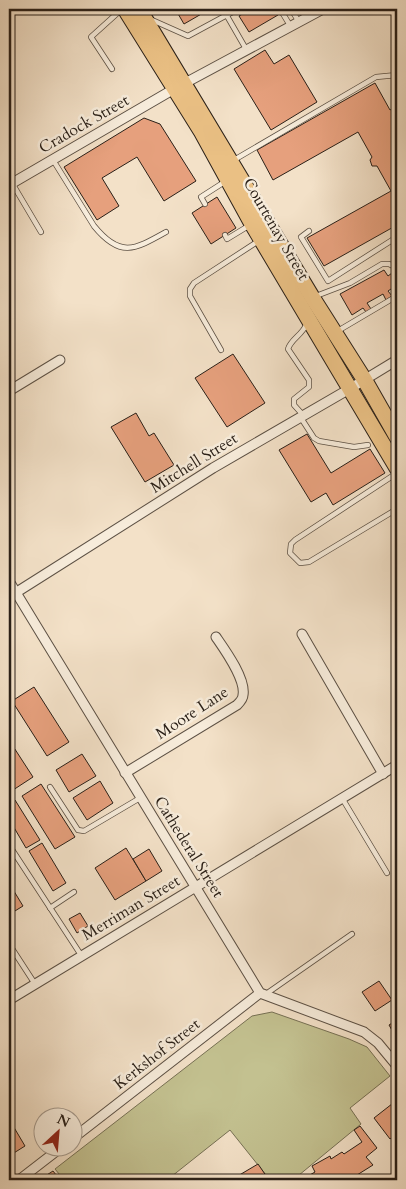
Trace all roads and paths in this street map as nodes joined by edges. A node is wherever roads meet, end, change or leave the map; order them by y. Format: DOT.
graph roads {
  1 [pos="123,9"];
  2 [pos="238,9"];
  3 [pos="280,9"];
  4 [pos="291,9"];
  5 [pos="323,9"];
  6 [pos="141,13"];
  7 [pos="227,16"];
  8 [pos="295,25"];
  9 [pos="246,49"];
  10 [pos="112,69"];
  11 [pos="397,75"];
  12 [pos="179,87"];
  13 [pos="52,159"];
  14 [pos="231,161"];
  15 [pos="228,180"];
  16 [pos="10,184"];
  17 [pos="205,204"];
  18 [pos="252,224"];
  19 [pos="310,231"];
  20 [pos="41,232"];
  21 [pos="166,232"];
  22 [pos="225,235"];
  23 [pos="397,237"];
  24 [pos="261,240"];
  25 [pos="397,268"];
  26 [pos="397,296"];
  27 [pos="312,297"];
  28 [pos="308,318"];
  29 [pos="334,333"];
  30 [pos="221,350"];
  31 [pos="60,360"];
  32 [pos="397,360"];
  33 [pos="364,379"];
  34 [pos="351,388"];
  35 [pos="9,391"];
  36 [pos="302,416"];
  37 [pos="397,437"];
  38 [pos="368,445"];
  39 [pos="397,468"];
  40 [pos="397,474"];
  41 [pos="397,509"];
  42 [pos="9,581"];
  43 [pos="12,595"];
  44 [pos="302,634"];
  45 [pos="216,637"];
  46 [pos="397,765"];
  47 [pos="125,774"];
  48 [pos="383,774"];
  49 [pos="50,787"];
  50 [pos="140,798"];
  51 [pos="342,798"];
  52 [pos="9,845"];
  53 [pos="387,873"];
  54 [pos="196,886"];
  55 [pos="74,892"];
  56 [pos="50,908"];
  57 [pos="352,934"];
  58 [pos="9,944"];
  59 [pos="81,956"];
  60 [pos="35,984"];
  61 [pos="262,994"];
  62 [pos="9,1000"];
  63 [pos="397,1066"];
  64 [pos="82,1131"];
  65 [pos="50,1156"];
  66 [pos="19,1180"];
  1 -- 10 [label="lane"];
  1 -- 12 [label="highway, Courtenay Street"];
  2 -- 7 [label="lane"];
  3 -- 8 [label="lane"];
  4 -- 8 [label="lane"];
  5 -- 8 [label="street, Cradock Street"];
  6 -- 7 [label="lane"];
  6 -- 12 [label="highway, Courtenay Street"];
  7 -- 9 [label="lane"];
  8 -- 9 [label="street, Cradock Street"];
  9 -- 12 [label="street, Cradock Street"];
  11 -- 14 [label="lane"];
  12 -- 13 [label="street, Cradock Street"];
  12 -- 14 [label="highway, Courtenay Street"];
  12 -- 15 [label="highway, Courtenay Street"];
  13 -- 16 [label="street, Cradock Street"];
  13 -- 21 [label="lane"];
  14 -- 27 [label="highway, Courtenay Street"];
  15 -- 17 [label="lane"];
  15 -- 18 [label="highway, Courtenay Street"];
  16 -- 20 [label="lane"];
  18 -- 22 [label="lane"];
  18 -- 24 [label="highway, Courtenay Street"];
  19 -- 23 [label="lane"];
  24 -- 28 [label="highway, Courtenay Street"];
  24 -- 30 [label="lane"];
  25 -- 27 [label="lane"];
  26 -- 29 [label="lane"];
  27 -- 29 [label="highway, Courtenay Street"];
  28 -- 34 [label="highway, Courtenay Street"];
  28 -- 36 [label="lane"];
  29 -- 33 [label="highway, Courtenay Street"];
  31 -- 35 [label="street"];
  32 -- 33 [label="street, Mitchell Street"];
  33 -- 34 [label="street, Mitchell Street"];
  33 -- 37 [label="highway, Courtenay Street"];
  34 -- 36 [label="street, Mitchell Street"];
  34 -- 39 [label="highway, Courtenay Street"];
  36 -- 38 [label="lane"];
  36 -- 43 [label="street, Mitchell Street"];
  40 -- 41 [label="lane"];
  42 -- 43 [label="street, Cathederal Street"];
  43 -- 47 [label="street, Cathederal Street"];
  44 -- 48 [label="street"];
  45 -- 47 [label="street, Moore Lane"];
  46 -- 48 [label="street, Merriman Street"];
  47 -- 50 [label="street, Cathederal Street"];
  48 -- 51 [label="street, Merriman Street"];
  49 -- 50 [label="lane"];
  50 -- 54 [label="street, Cathederal Street"];
  51 -- 53 [label="lane"];
  51 -- 54 [label="street, Merriman Street"];
  52 -- 56 [label="lane"];
  54 -- 59 [label="street, Merriman Street"];
  54 -- 61 [label="street, Cathederal Street"];
  55 -- 56 [label="lane"];
  56 -- 59 [label="lane"];
  57 -- 61 [label="lane"];
  58 -- 60 [label="lane"];
  59 -- 60 [label="street, Merriman Street"];
  60 -- 62 [label="street, Merriman Street"];
  61 -- 63 [label="street"];
  61 -- 64 [label="street, Kerkshof Street"];
  65 -- 66 [label="street"];
}
